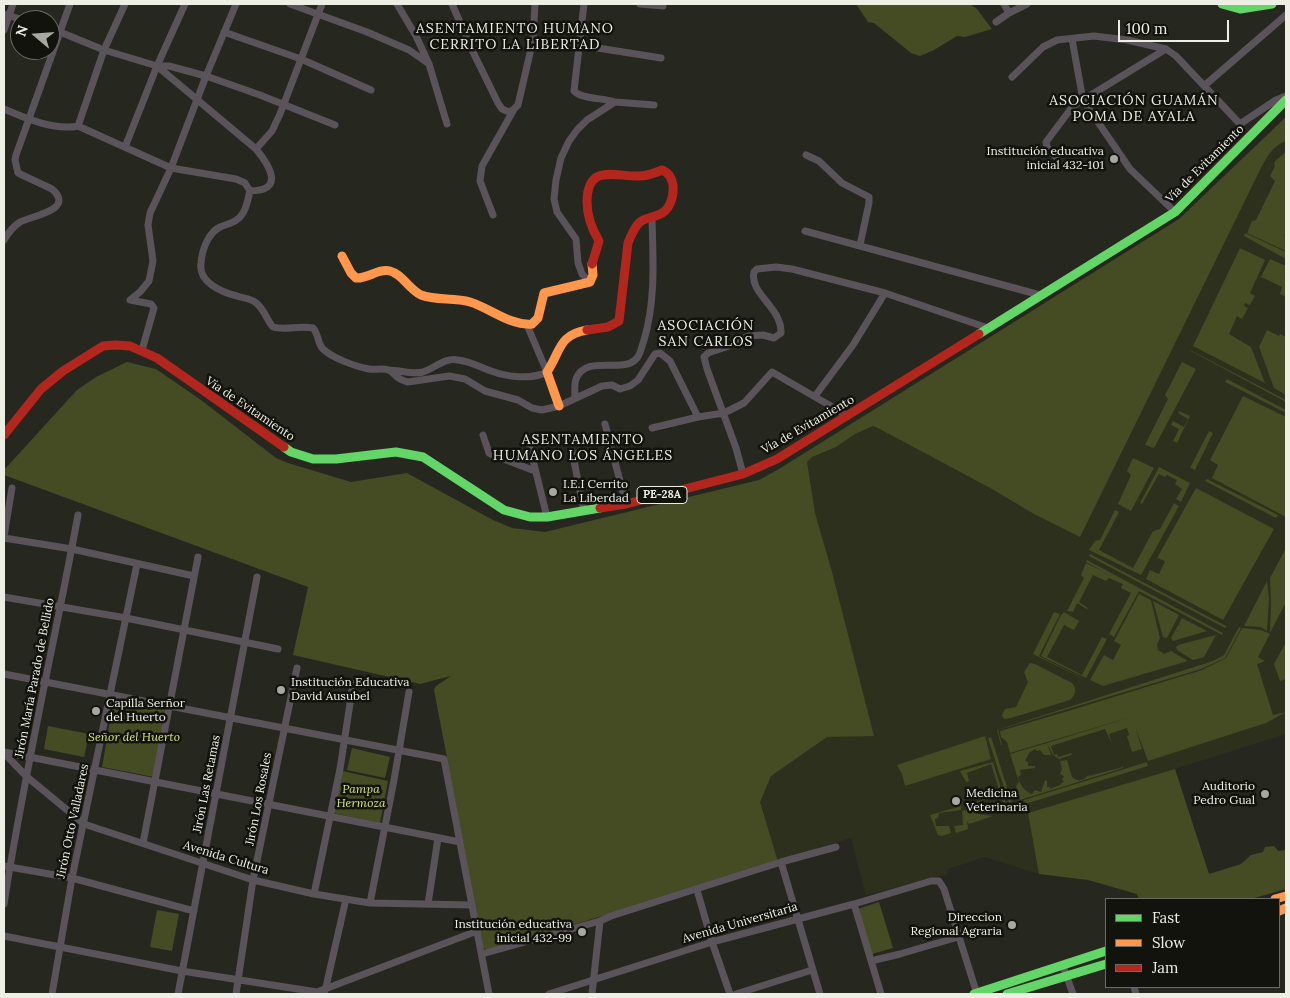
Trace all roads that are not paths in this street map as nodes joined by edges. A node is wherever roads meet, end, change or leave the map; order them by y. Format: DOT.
graph roads {
  1 [pos="13,4"];
  2 [pos="70,4"];
  3 [pos="125,4"];
  4 [pos="185,4"];
  5 [pos="236,4"];
  6 [pos="290,4"];
  7 [pos="322,4"];
  8 [pos="397,4"];
  9 [pos="452,4"];
  10 [pos="535,4"];
  11 [pos="584,4"];
  12 [pos="640,4"];
  13 [pos="1004,4"];
  14 [pos="1027,4"];
  15 [pos="1222,4"];
  16 [pos="1272,4"];
  17 [pos="663,6"];
  18 [pos="1009,13"];
  19 [pos="6,15"];
  20 [pos="318,15"];
  21 [pos="1286,15"];
  22 [pos="996,22"];
  23 [pos="4,30"];
  24 [pos="60,31"];
  25 [pos="224,32"];
  26 [pos="1072,39"];
  27 [pos="579,45"];
  28 [pos="1166,49"];
  29 [pos="104,50"];
  30 [pos="660,58"];
  31 [pos="301,59"];
  32 [pos="49,60"];
  33 [pos="429,64"];
  34 [pos="157,66"];
  35 [pos="206,76"];
  36 [pos="1012,77"];
  37 [pos="1204,86"];
  38 [pos="371,90"];
  39 [pos="1286,96"];
  40 [pos="197,100"];
  41 [pos="1083,100"];
  42 [pos="1286,100"];
  43 [pos="615,102"];
  44 [pos="283,105"];
  45 [pos="654,105"];
  46 [pos="4,110"];
  47 [pos="513,110"];
  48 [pos="28,119"];
  49 [pos="447,124"];
  50 [pos="334,125"];
  51 [pos="78,126"];
  52 [pos="125,147"];
  53 [pos="256,149"];
  54 [pos="806,155"];
  55 [pos="1057,158"];
  56 [pos="171,168"];
  57 [pos="250,191"];
  58 [pos="1174,212"];
  59 [pos="493,215"];
  60 [pos="652,218"];
  61 [pos="805,231"];
  62 [pos="4,240"];
  63 [pos="860,245"];
  64 [pos="342,256"];
  65 [pos="590,282"];
  66 [pos="885,293"];
  67 [pos="1040,295"];
  68 [pos="527,325"];
  69 [pos="988,328"];
  70 [pos="142,350"];
  71 [pos="388,370"];
  72 [pos="547,372"];
  73 [pos="815,396"];
  74 [pos="575,398"];
  75 [pos="559,406"];
  76 [pos="724,413"];
  77 [pos="848,416"];
  78 [pos="698,417"];
  79 [pos="605,424"];
  80 [pos="652,428"];
  81 [pos="4,435"];
  82 [pos="483,435"];
  83 [pos="530,448"];
  84 [pos="572,451"];
  85 [pos="536,471"];
  86 [pos="743,474"];
  87 [pos="12,488"];
  88 [pos="626,504"];
  89 [pos="584,511"];
  90 [pos="78,515"];
  91 [pos="547,517"];
  92 [pos="4,537"];
  93 [pos="72,549"];
  94 [pos="198,557"];
  95 [pos="137,564"];
  96 [pos="194,576"];
  97 [pos="257,577"];
  98 [pos="4,597"];
  99 [pos="60,607"];
  100 [pos="126,618"];
  101 [pos="183,630"];
  102 [pos="245,642"];
  103 [pos="278,649"];
  104 [pos="297,668"];
  105 [pos="4,674"];
  106 [pos="46,682"];
  107 [pos="353,684"];
  108 [pos="408,692"];
  109 [pos="111,694"];
  110 [pos="170,707"];
  111 [pos="230,718"];
  112 [pos="284,728"];
  113 [pos="344,741"];
  114 [pos="398,751"];
  115 [pos="4,753"];
  116 [pos="30,758"];
  117 [pos="95,770"];
  118 [pos="26,776"];
  119 [pos="156,782"];
  120 [pos="216,794"];
  121 [pos="270,804"];
  122 [pos="330,817"];
  123 [pos="84,824"];
  124 [pos="384,828"];
  125 [pos="438,838"];
  126 [pos="460,842"];
  127 [pos="143,844"];
  128 [pos="836,847"];
  129 [pos="781,862"];
  130 [pos="203,863"];
  131 [pos="7,866"];
  132 [pos="72,878"];
  133 [pos="254,880"];
  134 [pos="697,890"];
  135 [pos="314,894"];
  136 [pos="346,899"];
  137 [pos="370,903"];
  138 [pos="4,904"];
  139 [pos="428,904"];
  140 [pos="854,904"];
  141 [pos="472,905"];
  142 [pos="194,911"];
  143 [pos="796,919"];
  144 [pos="600,921"];
  145 [pos="477,931"];
  146 [pos="4,936"];
  147 [pos="958,937"];
  148 [pos="712,942"];
  149 [pos="59,948"];
  150 [pos="1105,951"];
  151 [pos="482,954"];
  152 [pos="871,961"];
  153 [pos="1105,964"];
  154 [pos="1063,966"];
  155 [pos="812,970"];
  156 [pos="182,971"];
  157 [pos="1066,977"];
  158 [pos="1025,978"];
  159 [pos="238,980"];
  160 [pos="594,980"];
  161 [pos="1029,988"];
  162 [pos="325,991"];
  163 [pos="52,994"];
  164 [pos="178,994"];
  165 [pos="236,994"];
  166 [pos="489,994"];
  167 [pos="549,994"];
  168 [pos="592,994"];
  169 [pos="730,994"];
  170 [pos="736,994"];
  171 [pos="820,994"];
  172 [pos="881,994"];
  173 [pos="976,994"];
  174 [pos="1007,994"];
  175 [pos="1073,994"];
  1 -- 19 [label="street"];
  2 -- 24 [label="street"];
  3 -- 29 [label="street"];
  4 -- 34 [label="street"];
  5 -- 25 [label="street"];
  6 -- 20 [label="street"];
  7 -- 20 [label="street"];
  8 -- 33 [label="street"];
  9 -- 47 [label="street"];
  10 -- 47 [label="street"];
  11 -- 27 [label="street"];
  12 -- 17 [label="street"];
  13 -- 18 [label="street"];
  14 -- 18 [label="street"];
  15 -- 16 [label="main road"];
  18 -- 22 [label="street"];
  19 -- 23 [label="street"];
  20 -- 31 [label="street"];
  20 -- 33 [label="street"];
  21 -- 37 [label="street"];
  24 -- 29 [label="street"];
  25 -- 31 [label="street"];
  25 -- 35 [label="street"];
  26 -- 28 [label="street"];
  26 -- 36 [label="street"];
  26 -- 41 [label="street"];
  27 -- 30 [label="street"];
  27 -- 43 [label="street"];
  28 -- 37 [label="street"];
  28 -- 41 [label="street"];
  29 -- 34 [label="street"];
  29 -- 51 [label="street"];
  31 -- 38 [label="street"];
  31 -- 44 [label="street"];
  32 -- 48 [label="street"];
  33 -- 49 [label="street"];
  34 -- 35 [label="street"];
  34 -- 40 [label="street"];
  34 -- 52 [label="street"];
  35 -- 40 [label="street"];
  35 -- 44 [label="street"];
  37 -- 39 [label="street"];
  40 -- 53 [label="street"];
  40 -- 56 [label="street"];
  41 -- 55 [label="street"];
  41 -- 58 [label="street"];
  42 -- 58 [label="main road, Vía de Evitamiento / PE-28A"];
  43 -- 45 [label="street"];
  43 -- 65 [label="street"];
  44 -- 50 [label="street"];
  44 -- 53 [label="street"];
  46 -- 48 [label="street"];
  47 -- 59 [label="street"];
  48 -- 51 [label="street"];
  48 -- 62 [label="street"];
  51 -- 52 [label="street"];
  52 -- 56 [label="street"];
  53 -- 57 [label="street"];
  54 -- 63 [label="street"];
  56 -- 57 [label="street"];
  56 -- 70 [label="street"];
  57 -- 71 [label="street"];
  58 -- 67 [label="main road, Vía de Evitamiento / PE-28A"];
  60 -- 65 [label="main road"];
  60 -- 72 [label="main road"];
  60 -- 74 [label="street"];
  61 -- 63 [label="street"];
  63 -- 67 [label="street"];
  64 -- 68 [label="main road"];
  65 -- 68 [label="main road"];
  66 -- 69 [label="street"];
  66 -- 73 [label="street"];
  66 -- 76 [label="street"];
  67 -- 69 [label="main road, Vía de Evitamiento / PE-28A"];
  68 -- 72 [label="street"];
  69 -- 77 [label="main road, Vía de Evitamiento / PE-28A"];
  70 -- 81 [label="main road, Vía de Evitamiento / PE-28A"];
  70 -- 91 [label="main road, Vía de Evitamiento / PE-28A"];
  71 -- 72 [label="street"];
  71 -- 75 [label="street"];
  72 -- 75 [label="main road"];
  73 -- 76 [label="street"];
  73 -- 77 [label="street"];
  74 -- 75 [label="street"];
  74 -- 78 [label="street"];
  76 -- 78 [label="street"];
  76 -- 86 [label="street"];
  77 -- 86 [label="main road, Vía de Evitamiento / PE-28A"];
  78 -- 80 [label="street"];
  79 -- 88 [label="street"];
  82 -- 85 [label="street"];
  83 -- 85 [label="street"];
  84 -- 89 [label="street"];
  85 -- 91 [label="street"];
  86 -- 88 [label="main road, Vía de Evitamiento / PE-28A"];
  87 -- 92 [label="street"];
  88 -- 89 [label="main road, Vía de Evitamiento / PE-28A"];
  89 -- 91 [label="main road, Vía de Evitamiento / PE-28A"];
  90 -- 93 [label="street, Jirón María Parado de Bellido"];
  92 -- 93 [label="street"];
  93 -- 95 [label="street"];
  93 -- 99 [label="street, Jirón María Parado de Bellido"];
  94 -- 96 [label="street"];
  95 -- 96 [label="street"];
  95 -- 100 [label="street, Jirón Otto Valladares"];
  96 -- 101 [label="street"];
  97 -- 102 [label="street, Jirón Las Retamas"];
  98 -- 99 [label="street"];
  99 -- 100 [label="street"];
  99 -- 106 [label="street, Jirón María Parado de Bellido"];
  100 -- 101 [label="street"];
  100 -- 109 [label="street, Jirón Otto Valladares"];
  101 -- 102 [label="street"];
  101 -- 110 [label="street"];
  102 -- 103 [label="street"];
  102 -- 111 [label="street, Jirón Las Retamas"];
  104 -- 112 [label="street, Jirón Los Rosales"];
  105 -- 106 [label="street"];
  106 -- 109 [label="street"];
  106 -- 116 [label="street, Jirón María Parado de Bellido"];
  107 -- 113 [label="street"];
  108 -- 114 [label="street"];
  109 -- 110 [label="street"];
  109 -- 117 [label="street, Jirón Otto Valladares"];
  110 -- 111 [label="street"];
  110 -- 119 [label="street"];
  111 -- 112 [label="street"];
  111 -- 120 [label="street, Jirón Las Retamas"];
  112 -- 113 [label="street"];
  112 -- 121 [label="street, Jirón Los Rosales"];
  113 -- 114 [label="street"];
  113 -- 122 [label="street"];
  114 -- 124 [label="street"];
  114 -- 126 [label="street"];
  115 -- 116 [label="street"];
  115 -- 118 [label="street, Avenida Cultura"];
  116 -- 117 [label="street"];
  116 -- 118 [label="street, Jirón María Parado de Bellido"];
  117 -- 119 [label="street"];
  117 -- 123 [label="street, Jirón Otto Valladares"];
  118 -- 123 [label="street, Avenida Cultura"];
  118 -- 131 [label="street, Jirón María Parado de Bellido"];
  119 -- 120 [label="street"];
  119 -- 127 [label="street"];
  120 -- 121 [label="street"];
  120 -- 130 [label="street, Jirón Las Retamas"];
  121 -- 122 [label="street"];
  121 -- 133 [label="street, Jirón Los Rosales"];
  122 -- 124 [label="street"];
  122 -- 135 [label="street"];
  123 -- 127 [label="street, Avenida Cultura"];
  123 -- 132 [label="street, Jirón Otto Valladares"];
  124 -- 125 [label="street"];
  124 -- 137 [label="street"];
  125 -- 126 [label="street"];
  125 -- 139 [label="street"];
  126 -- 141 [label="street"];
  127 -- 130 [label="street, Avenida Cultura"];
  128 -- 129 [label="street"];
  129 -- 134 [label="street"];
  129 -- 143 [label="street"];
  130 -- 133 [label="street, Avenida Cultura"];
  130 -- 142 [label="street, Jirón Las Retamas"];
  131 -- 132 [label="street"];
  131 -- 138 [label="street, Jirón María Parado de Bellido"];
  132 -- 142 [label="street"];
  132 -- 149 [label="street, Jirón Otto Valladares"];
  133 -- 135 [label="street, Avenida Cultura"];
  133 -- 159 [label="street, Jirón Los Rosales"];
  134 -- 144 [label="street"];
  134 -- 148 [label="street"];
  135 -- 136 [label="street, Avenida Cultura"];
  136 -- 137 [label="street, Avenida Cultura"];
  136 -- 162 [label="street"];
  137 -- 139 [label="street, Avenida Cultura"];
  139 -- 141 [label="street, Avenida Cultura"];
  140 -- 143 [label="street, Avenida Universitaria"];
  140 -- 147 [label="street, Avenida Universitaria"];
  140 -- 152 [label="street"];
  141 -- 145 [label="street"];
  142 -- 156 [label="street, Jirón Las Retamas"];
  143 -- 148 [label="street, Avenida Universitaria"];
  143 -- 155 [label="street"];
  144 -- 151 [label="street"];
  144 -- 160 [label="street"];
  145 -- 151 [label="street"];
  145 -- 162 [label="street"];
  146 -- 149 [label="street"];
  147 -- 152 [label="street"];
  147 -- 173 [label="street"];
  148 -- 160 [label="street, Avenida Universitaria"];
  148 -- 169 [label="street"];
  149 -- 156 [label="street"];
  149 -- 163 [label="street, Jirón Otto Valladares"];
  150 -- 154 [label="main road"];
  151 -- 166 [label="street"];
  152 -- 172 [label="street"];
  153 -- 157 [label="main road"];
  154 -- 157 [label="street"];
  154 -- 158 [label="main road"];
  155 -- 170 [label="street"];
  155 -- 171 [label="street"];
  156 -- 159 [label="street"];
  156 -- 164 [label="street, Jirón Las Retamas"];
  157 -- 161 [label="main road"];
  157 -- 175 [label="street"];
  158 -- 161 [label="main road"];
  158 -- 173 [label="main road"];
  159 -- 162 [label="street"];
  159 -- 165 [label="street, Jirón Los Rosales"];
  160 -- 167 [label="street, Avenida Universitaria"];
  160 -- 168 [label="street"];
  161 -- 174 [label="main road"];
}
